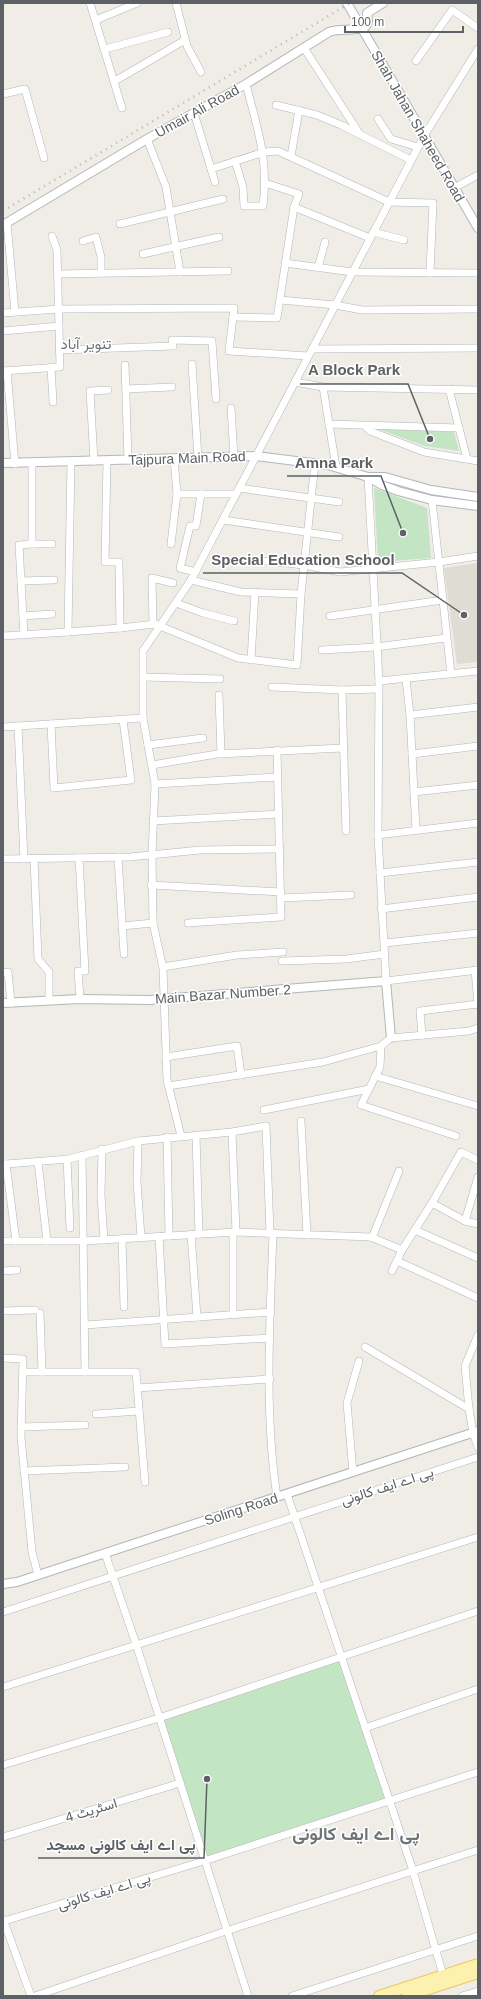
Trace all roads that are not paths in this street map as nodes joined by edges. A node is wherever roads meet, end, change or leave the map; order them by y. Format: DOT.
graph roads {
  1 [pos="90,3"];
  2 [pos="138,3"];
  3 [pos="176,3"];
  4 [pos="347,3"];
  5 [pos="383,3"];
  6 [pos="96,20"];
  7 [pos="362,28"];
  8 [pos="478,28"];
  9 [pos="168,32"];
  10 [pos="185,40"];
  11 [pos="105,48"];
  12 [pos="304,48"];
  13 [pos="478,49"];
  14 [pos="416,61"];
  15 [pos="201,72"];
  16 [pos="116,82"];
  17 [pos="246,84"];
  18 [pos="3,94"];
  19 [pos="276,105"];
  20 [pos="122,108"];
  21 [pos="299,110"];
  22 [pos="194,113"];
  23 [pos="378,119"];
  24 [pos="359,134"];
  25 [pos="424,136"];
  26 [pos="147,139"];
  27 [pos="418,147"];
  28 [pos="264,152"];
  29 [pos="291,156"];
  30 [pos="44,158"];
  31 [pos="411,160"];
  32 [pos="235,161"];
  33 [pos="211,169"];
  34 [pos="478,175"];
  35 [pos="215,182"];
  36 [pos="265,183"];
  37 [pos="454,188"];
  38 [pos="223,199"];
  39 [pos="389,202"];
  40 [pos="294,208"];
  41 [pos="170,211"];
  42 [pos="5,224"];
  43 [pos="120,224"];
  44 [pos="478,228"];
  45 [pos="372,235"];
  46 [pos="52,236"];
  47 [pos="219,237"];
  48 [pos="404,240"];
  49 [pos="82,241"];
  50 [pos="325,242"];
  51 [pos="176,247"];
  52 [pos="143,254"];
  53 [pos="284,263"];
  54 [pos="318,268"];
  55 [pos="228,271"];
  56 [pos="180,272"];
  57 [pos="352,272"];
  58 [pos="101,273"];
  59 [pos="430,273"];
  60 [pos="478,273"];
  61 [pos="58,274"];
  62 [pos="280,300"];
  63 [pos="335,305"];
  64 [pos="58,309"];
  65 [pos="478,309"];
  66 [pos="15,312"];
  67 [pos="3,313"];
  68 [pos="233,317"];
  69 [pos="59,326"];
  70 [pos="3,331"];
  71 [pos="478,348"];
  72 [pos="312,349"];
  73 [pos="60,350"];
  74 [pos="308,356"];
  75 [pos="192,364"];
  76 [pos="125,365"];
  77 [pos="51,367"];
  78 [pos="5,371"];
  79 [pos="295,382"];
  80 [pos="172,387"];
  81 [pos="323,387"];
  82 [pos="126,389"];
  83 [pos="449,389"];
  84 [pos="108,390"];
  85 [pos="478,390"];
  86 [pos="216,399"];
  87 [pos="53,402"];
  88 [pos="232,408"];
  89 [pos="7,413"];
  90 [pos="329,424"];
  91 [pos="366,427"];
  92 [pos="459,428"];
  93 [pos="256,456"];
  94 [pos="234,457"];
  95 [pos="198,458"];
  96 [pos="174,459"];
  97 [pos="467,459"];
  98 [pos="128,460"];
  99 [pos="94,461"];
  100 [pos="107,461"];
  101 [pos="478,461"];
  102 [pos="71,462"];
  103 [pos="3,463"];
  104 [pos="32,463"];
  105 [pos="315,463"];
  106 [pos="15,464"];
  107 [pos="336,467"];
  108 [pos="368,477"];
  109 [pos="238,491"];
  110 [pos="177,494"];
  111 [pos="201,494"];
  112 [pos="478,497"];
  113 [pos="311,498"];
  114 [pos="432,500"];
  115 [pos="339,502"];
  116 [pos="478,506"];
  117 [pos="223,520"];
  118 [pos="307,533"];
  119 [pos="339,537"];
  120 [pos="32,544"];
  121 [pos="52,544"];
  122 [pos="171,544"];
  123 [pos="478,556"];
  124 [pos="267,561"];
  125 [pos="439,562"];
  126 [pos="304,565"];
  127 [pos="373,568"];
  128 [pos="196,572"];
  129 [pos="54,580"];
  130 [pos="192,580"];
  131 [pos="21,581"];
  132 [pos="173,583"];
  133 [pos="255,592"];
  134 [pos="301,594"];
  135 [pos="443,600"];
  136 [pos="176,603"];
  137 [pos="374,610"];
  138 [pos="52,614"];
  139 [pos="23,616"];
  140 [pos="330,616"];
  141 [pos="234,621"];
  142 [pos="157,625"];
  143 [pos="120,628"];
  144 [pos="68,632"];
  145 [pos="24,635"];
  146 [pos="3,636"];
  147 [pos="446,638"];
  148 [pos="376,647"];
  149 [pos="322,650"];
  150 [pos="251,660"];
  151 [pos="478,671"];
  152 [pos="451,674"];
  153 [pos="143,677"];
  154 [pos="220,679"];
  155 [pos="406,679"];
  156 [pos="379,681"];
  157 [pos="272,687"];
  158 [pos="378,689"];
  159 [pos="342,690"];
  160 [pos="219,695"];
  161 [pos="478,707"];
  162 [pos="410,715"];
  163 [pos="143,718"];
  164 [pos="123,720"];
  165 [pos="51,724"];
  166 [pos="18,726"];
  167 [pos="3,727"];
  168 [pos="203,738"];
  169 [pos="148,745"];
  170 [pos="478,746"];
  171 [pos="343,748"];
  172 [pos="277,750"];
  173 [pos="221,754"];
  174 [pos="412,754"];
  175 [pos="152,765"];
  176 [pos="278,777"];
  177 [pos="155,784"];
  178 [pos="478,785"];
  179 [pos="414,792"];
  180 [pos="279,814"];
  181 [pos="153,821"];
  182 [pos="478,823"];
  183 [pos="416,830"];
  184 [pos="346,831"];
  185 [pos="378,835"];
  186 [pos="280,849"];
  187 [pos="152,855"];
  188 [pos="118,857"];
  189 [pos="34,858"];
  190 [pos="79,858"];
  191 [pos="24,859"];
  192 [pos="3,860"];
  193 [pos="478,862"];
  194 [pos="380,873"];
  195 [pos="151,884"];
  196 [pos="281,895"];
  197 [pos="351,895"];
  198 [pos="478,897"];
  199 [pos="381,909"];
  200 [pos="153,923"];
  201 [pos="188,923"];
  202 [pos="122,926"];
  203 [pos="478,933"];
  204 [pos="385,943"];
  205 [pos="283,952"];
  206 [pos="124,954"];
  207 [pos="385,954"];
  208 [pos="282,961"];
  209 [pos="163,968"];
  210 [pos="476,970"];
  211 [pos="3,972"];
  212 [pos="386,981"];
  213 [pos="166,998"];
  214 [pos="80,999"];
  215 [pos="49,1000"];
  216 [pos="7,1003"];
  217 [pos="478,1005"];
  218 [pos="478,1028"];
  219 [pos="422,1035"];
  220 [pos="391,1038"];
  221 [pos="381,1046"];
  222 [pos="166,1057"];
  223 [pos="241,1075"];
  224 [pos="376,1076"];
  225 [pos="168,1086"];
  226 [pos="369,1089"];
  227 [pos="478,1106"];
  228 [pos="264,1110"];
  229 [pos="301,1121"];
  230 [pos="232,1132"];
  231 [pos="196,1135"];
  232 [pos="181,1136"];
  233 [pos="456,1136"];
  234 [pos="167,1137"];
  235 [pos="138,1141"];
  236 [pos="102,1149"];
  237 [pos="82,1155"];
  238 [pos="67,1159"];
  239 [pos="478,1160"];
  240 [pos="38,1162"];
  241 [pos="4,1164"];
  242 [pos="399,1171"];
  243 [pos="478,1177"];
  244 [pos="432,1203"];
  245 [pos="465,1221"];
  246 [pos="478,1224"];
  247 [pos="70,1228"];
  248 [pos="415,1230"];
  249 [pos="234,1232"];
  250 [pos="272,1233"];
  251 [pos="191,1234"];
  252 [pos="199,1234"];
  253 [pos="307,1235"];
  254 [pos="159,1236"];
  255 [pos="169,1236"];
  256 [pos="141,1237"];
  257 [pos="372,1238"];
  258 [pos="122,1239"];
  259 [pos="104,1240"];
  260 [pos="3,1241"];
  261 [pos="16,1241"];
  262 [pos="47,1241"];
  263 [pos="84,1241"];
  264 [pos="402,1250"];
  265 [pos="478,1258"];
  266 [pos="397,1261"];
  267 [pos="17,1270"];
  268 [pos="3,1271"];
  269 [pos="392,1271"];
  270 [pos="478,1298"];
  271 [pos="124,1307"];
  272 [pos="3,1311"];
  273 [pos="271,1312"];
  274 [pos="233,1315"];
  275 [pos="197,1317"];
  276 [pos="163,1319"];
  277 [pos="85,1325"];
  278 [pos="478,1334"];
  279 [pos="270,1338"];
  280 [pos="365,1347"];
  281 [pos="3,1358"];
  282 [pos="359,1361"];
  283 [pos="23,1372"];
  284 [pos="42,1372"];
  285 [pos="85,1372"];
  286 [pos="270,1379"];
  287 [pos="137,1388"];
  288 [pos="469,1409"];
  289 [pos="139,1411"];
  290 [pos="96,1414"];
  291 [pos="85,1425"];
  292 [pos="21,1427"];
  293 [pos="476,1432"];
  294 [pos="478,1447"];
  295 [pos="478,1457"];
  296 [pos="125,1467"];
  297 [pos="24,1471"];
  298 [pos="353,1472"];
  299 [pos="145,1482"];
  300 [pos="287,1494"];
  301 [pos="277,1497"];
  302 [pos="295,1516"];
  303 [pos="478,1537"];
  304 [pos="105,1553"];
  305 [pos="113,1575"];
  306 [pos="38,1576"];
  307 [pos="3,1584"];
  308 [pos="318,1587"];
  309 [pos="478,1611"];
  310 [pos="3,1612"];
  311 [pos="136,1644"];
  312 [pos="342,1657"];
  313 [pos="3,1687"];
  314 [pos="478,1689"];
  315 [pos="159,1718"];
  316 [pos="365,1728"];
  317 [pos="3,1765"];
  318 [pos="478,1772"];
  319 [pos="180,1783"];
  320 [pos="389,1801"];
  321 [pos="3,1837"];
  322 [pos="478,1850"];
  323 [pos="204,1861"];
  324 [pos="413,1871"];
  325 [pos="3,1920"];
  326 [pos="226,1931"];
  327 [pos="478,1936"];
  328 [pos="437,1949"];
  329 [pos="478,1964"];
  330 [pos="478,1973"];
  331 [pos="443,1975"];
  332 [pos="478,1991"];
  333 [pos="31,1996"];
  334 [pos="35,1996"];
  335 [pos="248,1996"];
  336 [pos="292,1996"];
  337 [pos="378,1996"];
  338 [pos="407,1996"];
  339 [pos="462,1996"];
  1 -- 6 [label="street"];
  2 -- 6 [label="street"];
  3 -- 10 [label="street"];
  4 -- 7 [label="street, Shah Jahan Shaheed Road"];
  5 -- 7 [label="street"];
  6 -- 11 [label="street"];
  7 -- 12 [label="street, Umair Ali Road"];
  7 -- 25 [label="street, Shah Jahan Shaheed Road"];
  8 -- 14 [label="street"];
  9 -- 11 [label="street"];
  10 -- 15 [label="street"];
  10 -- 16 [label="street"];
  11 -- 16 [label="street"];
  12 -- 17 [label="street, Umair Ali Road"];
  12 -- 24 [label="street"];
  13 -- 25 [label="street"];
  16 -- 20 [label="street"];
  17 -- 22 [label="street, Umair Ali Road"];
  17 -- 28 [label="street"];
  18 -- 30 [label="street"];
  19 -- 21 [label="street"];
  21 -- 24 [label="street"];
  21 -- 29 [label="street"];
  22 -- 26 [label="street, Umair Ali Road"];
  22 -- 33 [label="street"];
  23 -- 27 [label="street"];
  24 -- 31 [label="street"];
  25 -- 27 [label="street"];
  25 -- 37 [label="street, Shah Jahan Shaheed Road"];
  26 -- 41 [label="street"];
  26 -- 42 [label="street, Umair Ali Road"];
  27 -- 31 [label="street"];
  28 -- 29 [label="street"];
  28 -- 32 [label="street"];
  28 -- 36 [label="street"];
  29 -- 39 [label="street"];
  31 -- 39 [label="street"];
  32 -- 33 [label="street"];
  32 -- 36 [label="street"];
  33 -- 35 [label="street"];
  34 -- 37 [label="street"];
  36 -- 40 [label="street"];
  37 -- 44 [label="street, Shah Jahan Shaheed Road"];
  38 -- 41 [label="street"];
  39 -- 45 [label="street"];
  39 -- 59 [label="street"];
  40 -- 45 [label="street"];
  40 -- 53 [label="street"];
  41 -- 43 [label="street"];
  41 -- 51 [label="street"];
  42 -- 66 [label="street"];
  45 -- 48 [label="street"];
  45 -- 57 [label="street"];
  46 -- 61 [label="street"];
  47 -- 51 [label="street"];
  49 -- 58 [label="street"];
  50 -- 54 [label="street"];
  51 -- 52 [label="street"];
  51 -- 56 [label="street"];
  53 -- 54 [label="street"];
  53 -- 62 [label="street"];
  54 -- 57 [label="street"];
  55 -- 56 [label="street"];
  56 -- 58 [label="street"];
  57 -- 59 [label="street"];
  57 -- 63 [label="street"];
  58 -- 61 [label="street"];
  59 -- 60 [label="street"];
  61 -- 64 [label="street"];
  62 -- 63 [label="street"];
  62 -- 68 [label="street"];
  63 -- 65 [label="street"];
  63 -- 72 [label="street"];
  64 -- 66 [label="street"];
  64 -- 68 [label="street"];
  64 -- 69 [label="street"];
  66 -- 67 [label="street"];
  68 -- 74 [label="street"];
  69 -- 70 [label="street"];
  69 -- 73 [label="street"];
  71 -- 72 [label="street"];
  72 -- 74 [label="street"];
  73 -- 77 [label="street"];
  73 -- 86 [label="street"];
  74 -- 79 [label="street"];
  75 -- 95 [label="street"];
  76 -- 82 [label="street"];
  77 -- 78 [label="street"];
  77 -- 87 [label="street"];
  78 -- 89 [label="street"];
  79 -- 81 [label="street"];
  79 -- 93 [label="street"];
  80 -- 82 [label="street"];
  81 -- 83 [label="street"];
  81 -- 90 [label="street"];
  82 -- 98 [label="street"];
  83 -- 85 [label="street"];
  83 -- 92 [label="street"];
  84 -- 99 [label="street"];
  88 -- 94 [label="street"];
  89 -- 106 [label="street"];
  90 -- 91 [label="street"];
  90 -- 107 [label="street"];
  91 -- 92 [label="street"];
  91 -- 97 [label="street"];
  92 -- 97 [label="street"];
  93 -- 94 [label="street, Tajpura Main Road"];
  93 -- 105 [label="street, Tajpura Main Road"];
  93 -- 109 [label="street"];
  94 -- 95 [label="street, Tajpura Main Road"];
  95 -- 96 [label="street, Tajpura Main Road"];
  96 -- 98 [label="street, Tajpura Main Road"];
  96 -- 110 [label="street"];
  97 -- 101 [label="street"];
  98 -- 100 [label="street, Tajpura Main Road"];
  99 -- 100 [label="street, Tajpura Main Road"];
  99 -- 102 [label="street, Tajpura Main Road"];
  100 -- 143 [label="street"];
  102 -- 104 [label="street, Tajpura Main Road"];
  102 -- 144 [label="street"];
  103 -- 106 [label="street, Tajpura Main Road"];
  104 -- 106 [label="street, Tajpura Main Road"];
  104 -- 120 [label="street"];
  105 -- 107 [label="street, Tajpura Main Road"];
  105 -- 113 [label="street"];
  107 -- 108 [label="street, Tajpura Main Road"];
  108 -- 112 [label="street, Tajpura Main Road"];
  108 -- 114 [label="street, Tajpura Main Road"];
  108 -- 127 [label="street"];
  109 -- 111 [label="street"];
  109 -- 113 [label="street"];
  109 -- 117 [label="street"];
  110 -- 111 [label="street"];
  110 -- 122 [label="street"];
  111 -- 128 [label="street"];
  113 -- 115 [label="street"];
  113 -- 118 [label="street"];
  114 -- 116 [label="street, Tajpura Main Road"];
  114 -- 125 [label="street"];
  117 -- 118 [label="street"];
  117 -- 128 [label="street"];
  118 -- 119 [label="street"];
  118 -- 126 [label="street"];
  120 -- 121 [label="street"];
  120 -- 131 [label="street"];
  123 -- 125 [label="street"];
  124 -- 126 [label="street"];
  125 -- 127 [label="street"];
  125 -- 135 [label="street"];
  126 -- 127 [label="street"];
  126 -- 134 [label="street"];
  127 -- 137 [label="street"];
  128 -- 130 [label="street"];
  129 -- 131 [label="street"];
  130 -- 133 [label="street"];
  130 -- 136 [label="street"];
  131 -- 139 [label="street"];
  132 -- 142 [label="street"];
  133 -- 134 [label="street"];
  133 -- 150 [label="street"];
  134 -- 150 [label="street"];
  135 -- 137 [label="street"];
  135 -- 147 [label="street"];
  136 -- 141 [label="street"];
  136 -- 142 [label="street"];
  137 -- 140 [label="street"];
  137 -- 148 [label="street"];
  138 -- 139 [label="street"];
  139 -- 145 [label="street"];
  142 -- 143 [label="street"];
  142 -- 150 [label="street"];
  142 -- 153 [label="street"];
  143 -- 144 [label="street"];
  144 -- 145 [label="street"];
  145 -- 146 [label="street"];
  147 -- 148 [label="street"];
  147 -- 152 [label="street"];
  148 -- 149 [label="street"];
  148 -- 156 [label="street"];
  151 -- 152 [label="street"];
  152 -- 155 [label="street"];
  153 -- 154 [label="street"];
  153 -- 163 [label="street"];
  155 -- 156 [label="street"];
  155 -- 162 [label="street"];
  156 -- 158 [label="street"];
  157 -- 159 [label="street"];
  158 -- 159 [label="street"];
  158 -- 185 [label="street"];
  159 -- 171 [label="street"];
  160 -- 173 [label="street"];
  161 -- 162 [label="street"];
  162 -- 174 [label="street"];
  163 -- 164 [label="street"];
  163 -- 169 [label="street"];
  164 -- 165 [label="street"];
  164 -- 165 [label="street"];
  165 -- 166 [label="street"];
  166 -- 167 [label="street"];
  166 -- 191 [label="street"];
  168 -- 169 [label="street"];
  169 -- 175 [label="street"];
  170 -- 174 [label="street"];
  171 -- 172 [label="street"];
  171 -- 184 [label="street"];
  172 -- 173 [label="street"];
  172 -- 176 [label="street"];
  173 -- 175 [label="street"];
  174 -- 179 [label="street"];
  175 -- 177 [label="street"];
  176 -- 177 [label="street"];
  176 -- 180 [label="street"];
  177 -- 181 [label="street"];
  178 -- 179 [label="street"];
  179 -- 183 [label="street"];
  180 -- 181 [label="street"];
  180 -- 186 [label="street"];
  181 -- 187 [label="street"];
  182 -- 183 [label="street"];
  183 -- 185 [label="street"];
  185 -- 194 [label="street"];
  186 -- 187 [label="street"];
  186 -- 196 [label="street"];
  187 -- 188 [label="street"];
  187 -- 195 [label="street"];
  188 -- 190 [label="street"];
  188 -- 202 [label="street"];
  189 -- 190 [label="street"];
  189 -- 191 [label="street"];
  189 -- 215 [label="street"];
  190 -- 214 [label="street"];
  191 -- 192 [label="street"];
  193 -- 194 [label="street"];
  194 -- 199 [label="street"];
  195 -- 196 [label="street"];
  195 -- 200 [label="street"];
  196 -- 197 [label="street"];
  196 -- 201 [label="street"];
  198 -- 199 [label="street"];
  199 -- 204 [label="street"];
  200 -- 202 [label="street"];
  200 -- 209 [label="street"];
  202 -- 206 [label="street"];
  203 -- 204 [label="street"];
  204 -- 207 [label="street"];
  205 -- 209 [label="street"];
  207 -- 208 [label="street"];
  207 -- 212 [label="street"];
  209 -- 213 [label="street"];
  210 -- 212 [label="street"];
  210 -- 217 [label="street"];
  211 -- 216 [label="street"];
  212 -- 213 [label="street, Main Bazar Number 2"];
  212 -- 220 [label="street"];
  213 -- 214 [label="street, Main Bazar Number 2"];
  213 -- 222 [label="street"];
  214 -- 215 [label="street, Main Bazar Number 2"];
  215 -- 216 [label="street, Main Bazar Number 2"];
  217 -- 219 [label="street"];
  218 -- 219 [label="street"];
  219 -- 220 [label="street"];
  220 -- 221 [label="street"];
  221 -- 223 [label="street"];
  221 -- 224 [label="street"];
  222 -- 223 [label="street"];
  222 -- 225 [label="street"];
  223 -- 225 [label="street"];
  224 -- 226 [label="street"];
  224 -- 227 [label="street"];
  225 -- 232 [label="street"];
  226 -- 228 [label="street"];
  226 -- 233 [label="street"];
  229 -- 253 [label="street"];
  230 -- 231 [label="street"];
  230 -- 249 [label="street"];
  230 -- 250 [label="street"];
  231 -- 232 [label="street"];
  231 -- 252 [label="street"];
  232 -- 234 [label="street"];
  234 -- 235 [label="street"];
  234 -- 255 [label="street"];
  235 -- 236 [label="street"];
  235 -- 256 [label="street"];
  236 -- 237 [label="street"];
  236 -- 259 [label="street"];
  237 -- 238 [label="street"];
  237 -- 263 [label="street"];
  238 -- 240 [label="street"];
  238 -- 247 [label="street"];
  239 -- 244 [label="street"];
  240 -- 241 [label="street"];
  240 -- 262 [label="street"];
  241 -- 261 [label="street"];
  242 -- 257 [label="street"];
  243 -- 245 [label="street"];
  244 -- 245 [label="street"];
  244 -- 248 [label="street"];
  245 -- 246 [label="street"];
  248 -- 264 [label="street"];
  248 -- 265 [label="street"];
  249 -- 250 [label="street"];
  249 -- 252 [label="street"];
  249 -- 274 [label="street"];
  250 -- 253 [label="street"];
  250 -- 273 [label="street"];
  251 -- 252 [label="street"];
  251 -- 255 [label="street"];
  251 -- 275 [label="street"];
  253 -- 257 [label="street"];
  254 -- 255 [label="street"];
  254 -- 256 [label="street"];
  254 -- 276 [label="street"];
  256 -- 258 [label="street"];
  257 -- 264 [label="street"];
  258 -- 259 [label="street"];
  258 -- 271 [label="street"];
  259 -- 263 [label="street"];
  260 -- 261 [label="street"];
  261 -- 262 [label="street"];
  262 -- 263 [label="street"];
  263 -- 277 [label="street"];
  264 -- 266 [label="street"];
  266 -- 269 [label="street"];
  266 -- 270 [label="street"];
  267 -- 268 [label="street"];
  272 -- 284 [label="street"];
  273 -- 274 [label="street"];
  273 -- 279 [label="street"];
  274 -- 275 [label="street"];
  275 -- 276 [label="street"];
  276 -- 277 [label="street"];
  276 -- 279 [label="street"];
  277 -- 285 [label="street"];
  278 -- 288 [label="street"];
  279 -- 286 [label="street"];
  280 -- 288 [label="street"];
  281 -- 283 [label="street"];
  282 -- 298 [label="street"];
  283 -- 284 [label="street"];
  283 -- 292 [label="street"];
  284 -- 285 [label="street"];
  285 -- 287 [label="street"];
  286 -- 287 [label="street"];
  286 -- 301 [label="street"];
  287 -- 289 [label="street"];
  288 -- 293 [label="street"];
  289 -- 290 [label="street"];
  289 -- 299 [label="street"];
  291 -- 292 [label="street"];
  292 -- 297 [label="street"];
  293 -- 294 [label="street"];
  293 -- 298 [label="street, Soling Road"];
  295 -- 302 [label="street, پی اے ایف کالونی"];
  296 -- 297 [label="street"];
  297 -- 306 [label="street"];
  298 -- 300 [label="street, Soling Road"];
  300 -- 301 [label="street, Soling Road"];
  300 -- 302 [label="street"];
  301 -- 304 [label="street, Soling Road"];
  302 -- 305 [label="street, پی اے ایف کالونی"];
  302 -- 308 [label="street"];
  303 -- 308 [label="street"];
  304 -- 305 [label="street"];
  304 -- 306 [label="street, Soling Road"];
  305 -- 310 [label="street, پی اے ایف کالونی"];
  305 -- 311 [label="street"];
  306 -- 307 [label="street, Soling Road"];
  308 -- 311 [label="street"];
  308 -- 312 [label="street"];
  309 -- 312 [label="street"];
  311 -- 313 [label="street"];
  311 -- 315 [label="street"];
  312 -- 315 [label="street"];
  312 -- 316 [label="street"];
  314 -- 316 [label="street"];
  315 -- 317 [label="street"];
  315 -- 319 [label="street"];
  316 -- 320 [label="street"];
  318 -- 320 [label="street, پی اے ایف کالونی"];
  319 -- 321 [label="street, اسٹریٹ 4"];
  319 -- 323 [label="street"];
  320 -- 323 [label="street, پی اے ایف کالونی"];
  320 -- 324 [label="street"];
  322 -- 324 [label="street"];
  323 -- 325 [label="street, پی اے ایف کالونی"];
  323 -- 326 [label="street"];
  324 -- 326 [label="street"];
  324 -- 328 [label="street"];
  325 -- 333 [label="street, پی اے ایف کالونی"];
  326 -- 334 [label="street"];
  326 -- 335 [label="street"];
  327 -- 328 [label="street"];
  328 -- 331 [label="street"];
  328 -- 336 [label="street"];
  329 -- 331 [label="main road"];
  330 -- 338 [label="main road"];
  331 -- 337 [label="main road"];
  332 -- 339 [label="street"];
}
